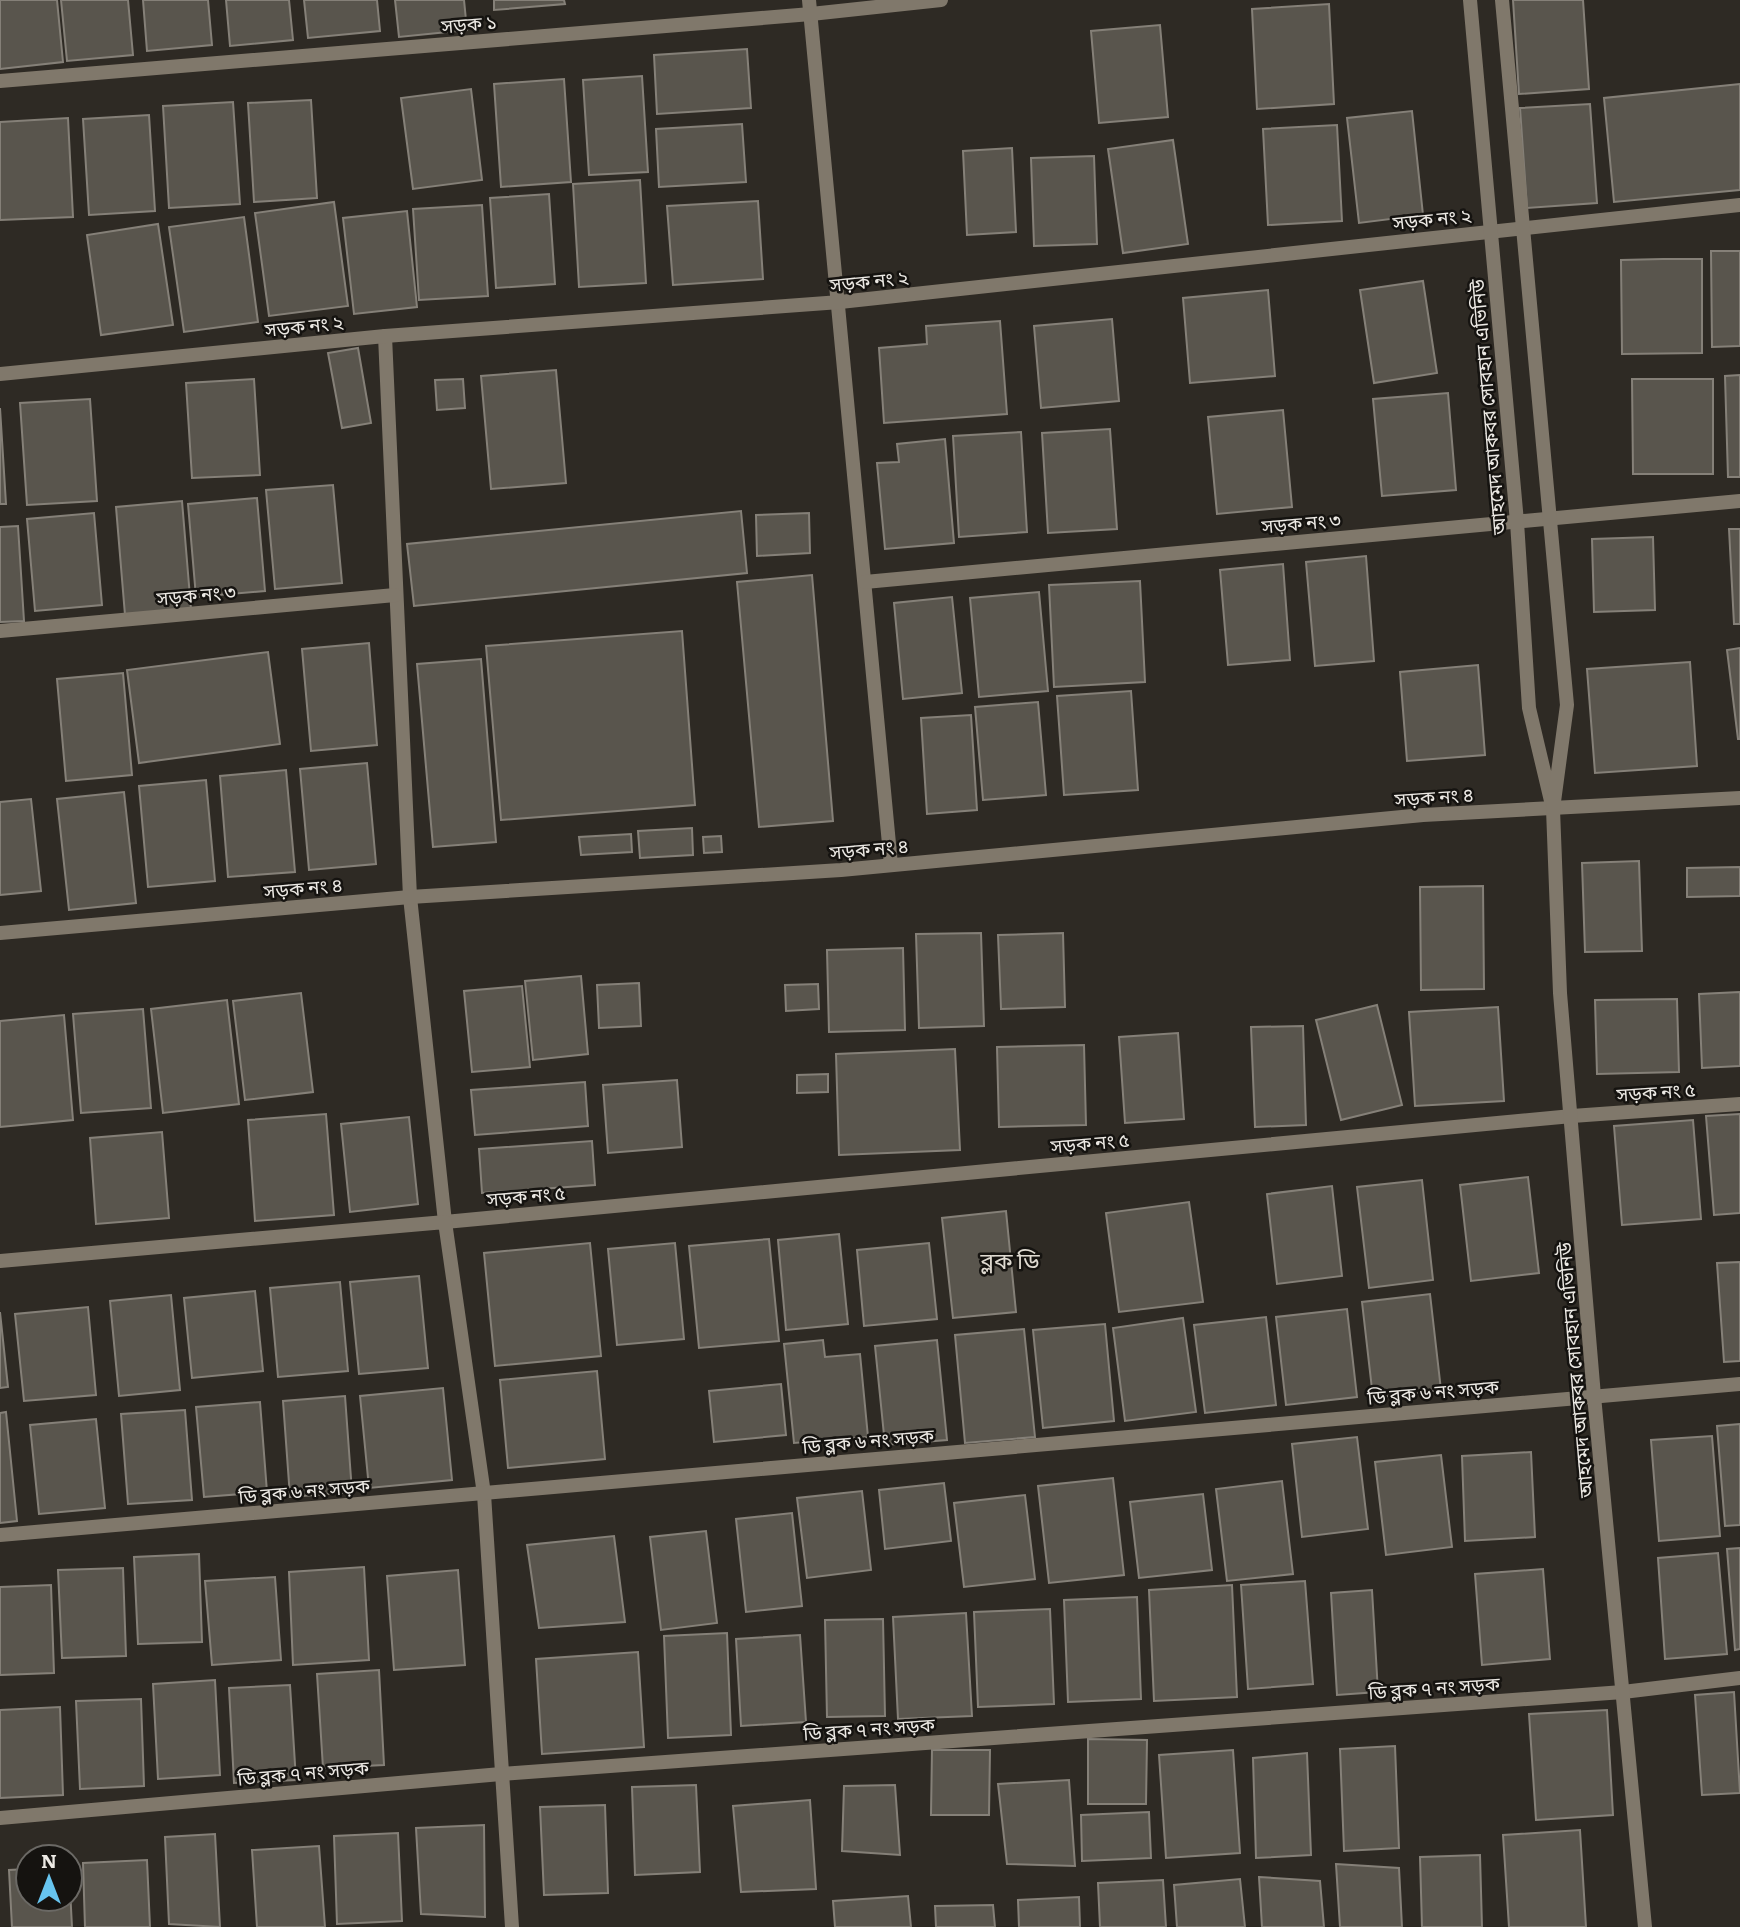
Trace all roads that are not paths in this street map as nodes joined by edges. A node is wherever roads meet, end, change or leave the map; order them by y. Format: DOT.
graph roads {
  1 [pos="941,0"];
  2 [pos="1470,0"];
  3 [pos="1502,0"];
  4 [pos="810,7"];
  5 [pos="0,81"];
  6 [pos="1740,205"];
  7 [pos="1523,227"];
  8 [pos="1491,230"];
  9 [pos="840,303"];
  10 [pos="385,336"];
  11 [pos="0,374"];
  12 [pos="1740,500"];
  13 [pos="1550,519"];
  14 [pos="1517,522"];
  15 [pos="865,582"];
  16 [pos="394,595"];
  17 [pos="0,631"];
  18 [pos="1740,798"];
  19 [pos="1553,809"];
  20 [pos="891,865"];
  21 [pos="410,897"];
  22 [pos="0,933"];
  23 [pos="1740,1104"];
  24 [pos="1572,1116"];
  25 [pos="445,1222"];
  26 [pos="0,1261"];
  27 [pos="1740,1384"];
  28 [pos="1594,1396"];
  29 [pos="484,1494"];
  30 [pos="0,1535"];
  31 [pos="1740,1678"];
  32 [pos="1623,1692"];
  33 [pos="500,1774"];
  34 [pos="0,1818"];
  35 [pos="512,1927"];
  36 [pos="1645,1927"];
  1 -- 4 [label="street, সড়ক ১"];
  2 -- 8 [label="street, আহমেদ আকবর সোবহান এভিনিউ"];
  3 -- 7 [label="street, আহমেদ আকবর সোবহান এভিনিউ"];
  4 -- 5 [label="street, সড়ক ১"];
  4 -- 9 [label="street"];
  6 -- 7 [label="street, সড়ক নং ২"];
  7 -- 8 [label="street, সড়ক নং ২"];
  7 -- 13 [label="street, আহমেদ আকবর সোবহান এভিনিউ"];
  8 -- 9 [label="street, সড়ক নং ২"];
  8 -- 14 [label="street, আহমেদ আকবর সোবহান এভিনিউ"];
  9 -- 10 [label="street, সড়ক নং ২"];
  9 -- 15 [label="street"];
  10 -- 11 [label="street, সড়ক নং ২"];
  10 -- 16 [label="street"];
  12 -- 13 [label="street, সড়ক নং ৩"];
  13 -- 14 [label="street, সড়ক নং ৩"];
  13 -- 19 [label="street, আহমেদ আকবর সোবহান এভিনিউ"];
  14 -- 15 [label="street, সড়ক নং ৩"];
  14 -- 19 [label="street, আহমেদ আকবর সোবহান এভিনিউ"];
  15 -- 20 [label="street"];
  16 -- 17 [label="street, সড়ক নং ৩"];
  16 -- 21 [label="street"];
  18 -- 19 [label="street, সড়ক নং ৪"];
  19 -- 20 [label="street, সড়ক নং ৪"];
  19 -- 24 [label="street, আহমেদ আকবর সোবহান এভিনিউ"];
  20 -- 21 [label="street, সড়ক নং ৪"];
  21 -- 22 [label="street, সড়ক নং ৪"];
  21 -- 25 [label="street"];
  23 -- 24 [label="street, সড়ক নং ৫"];
  24 -- 25 [label="street, সড়ক নং ৫"];
  24 -- 28 [label="street, আহমেদ আকবর সোবহান এভিনিউ"];
  25 -- 26 [label="street, সড়ক নং ৫"];
  25 -- 29 [label="street"];
  27 -- 28 [label="street, ডি ব্লক ৬ নং সড়ক"];
  28 -- 29 [label="street, ডি ব্লক ৬ নং সড়ক"];
  28 -- 32 [label="street, আহমেদ আকবর সোবহান এভিনিউ"];
  29 -- 30 [label="street, ডি ব্লক ৬ নং সড়ক"];
  29 -- 33 [label="street"];
  31 -- 32 [label="street, ডি ব্লক ৭ নং সড়ক"];
  32 -- 33 [label="street, ডি ব্লক ৭ নং সড়ক"];
  32 -- 36 [label="street, আহমেদ আকবর সোবহান এভিনিউ"];
  33 -- 34 [label="street, ডি ব্লক ৭ নং সড়ক"];
  33 -- 35 [label="street"];
}
